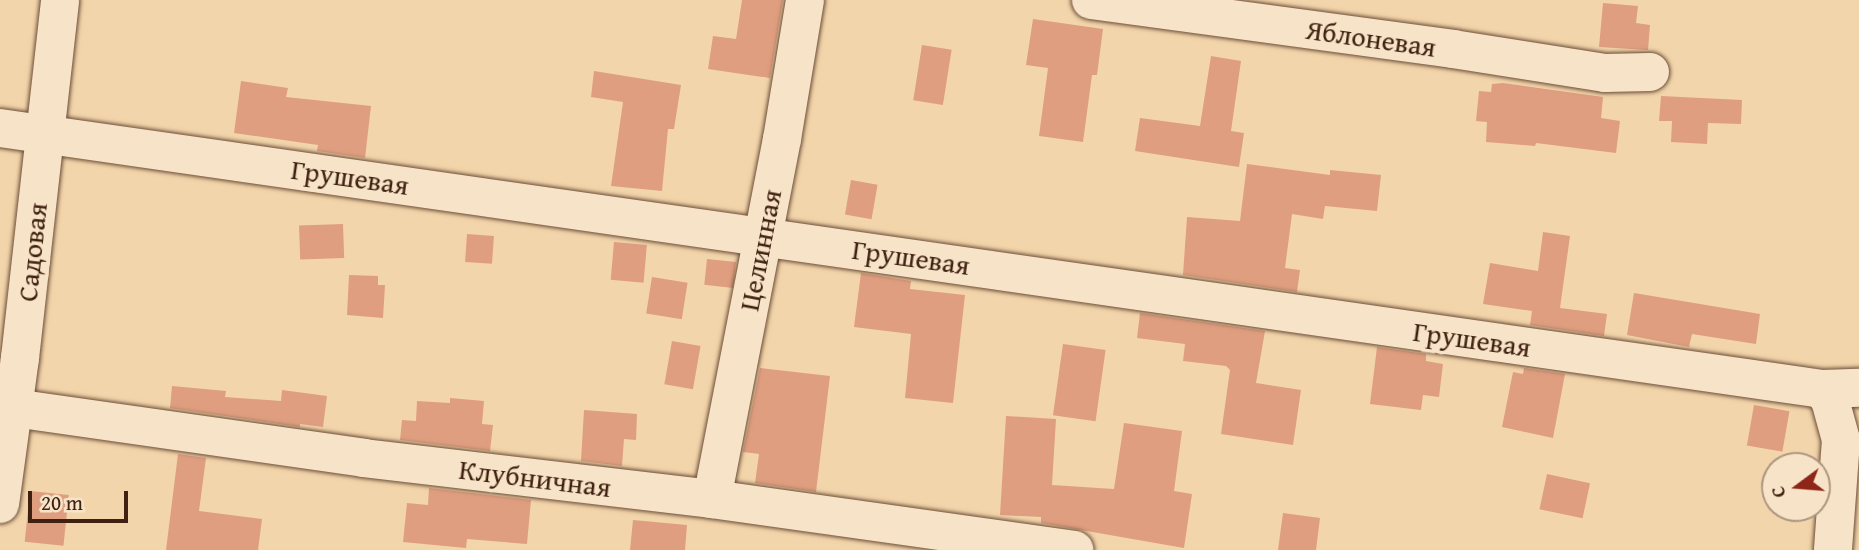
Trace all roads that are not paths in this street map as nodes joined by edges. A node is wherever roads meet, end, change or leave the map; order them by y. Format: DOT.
graph roads {
  1 [pos="61,0"];
  2 [pos="805,0"];
  3 [pos="1091,0"];
  4 [pos="1650,72"];
  5 [pos="0,128"];
  6 [pos="45,135"];
  7 [pos="762,235"];
  8 [pos="1859,388"];
  9 [pos="1822,389"];
  10 [pos="7,403"];
  11 [pos="712,499"];
  12 [pos="0,504"];
  13 [pos="1074,550"];
  14 [pos="1833,550"];
  1 -- 6 [label="street, Садовая"];
  2 -- 7 [label="street, Целинная"];
  3 -- 4 [label="street, Яблоневая"];
  5 -- 6 [label="street, Грушевая"];
  6 -- 7 [label="street, Грушевая"];
  6 -- 10 [label="street, Садовая"];
  7 -- 9 [label="street, Грушевая"];
  7 -- 11 [label="street, Целинная"];
  8 -- 9 [label="street, Грушевая"];
  9 -- 14 [label="street"];
  10 -- 11 [label="street, Клубничная"];
  10 -- 12 [label="street, Садовая"];
  11 -- 13 [label="street, Клубничная"];
}
